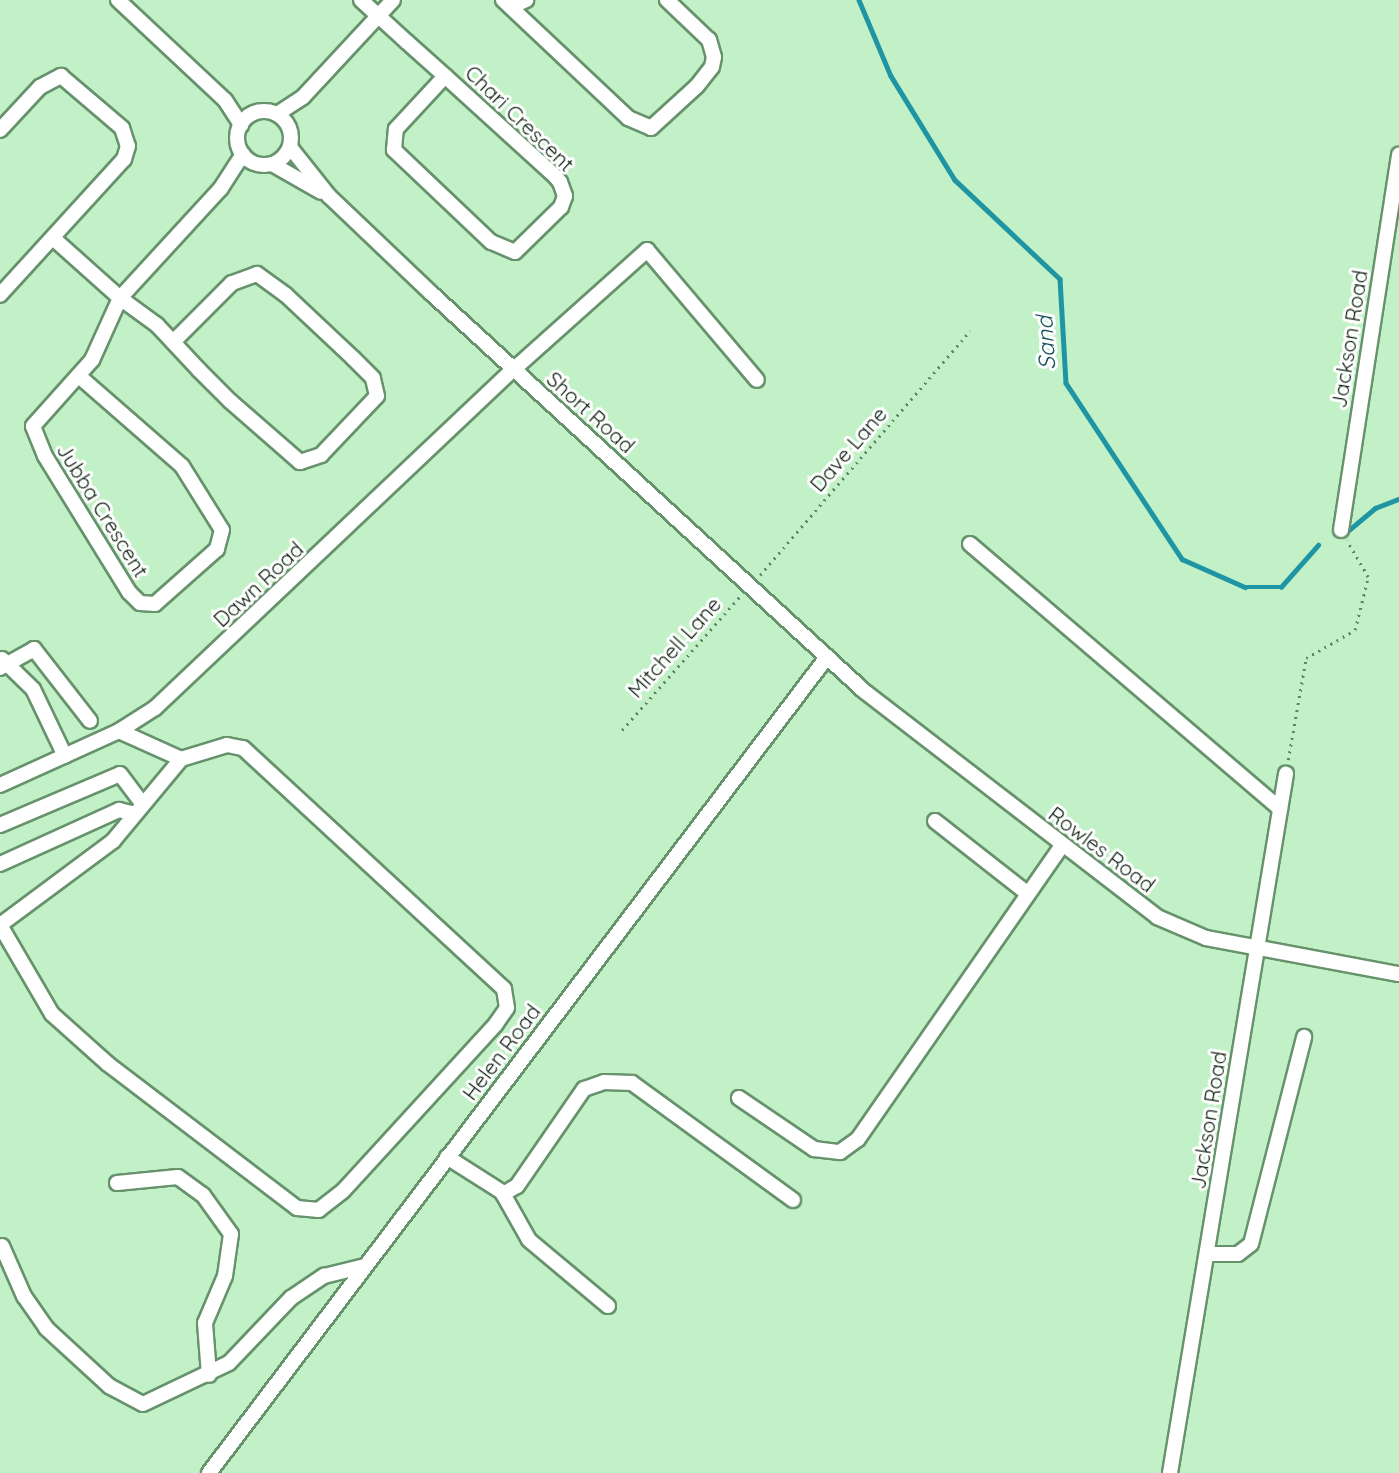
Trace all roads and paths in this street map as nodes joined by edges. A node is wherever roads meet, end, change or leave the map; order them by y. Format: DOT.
graph roads {
  1 [pos="118,0"];
  2 [pos="361,0"];
  3 [pos="393,0"];
  4 [pos="526,0"];
  5 [pos="667,0"];
  6 [pos="507,4"];
  7 [pos="378,16"];
  8 [pos="445,76"];
  9 [pos="303,97"];
  10 [pos="225,100"];
  11 [pos="253,114"];
  12 [pos="277,114"];
  13 [pos="241,125"];
  14 [pos="289,127"];
  15 [pos="0,130"];
  16 [pos="290,147"];
  17 [pos="243,154"];
  18 [pos="1399,154"];
  19 [pos="256,164"];
  20 [pos="272,164"];
  21 [pos="221,188"];
  22 [pos="329,196"];
  23 [pos="53,238"];
  24 [pos="0,295"];
  25 [pos="120,298"];
  26 [pos="970,331"];
  27 [pos="173,342"];
  28 [pos="513,370"];
  29 [pos="80,377"];
  30 [pos="757,380"];
  31 [pos="1341,530"];
  32 [pos="970,544"];
  33 [pos="749,586"];
  34 [pos="827,657"];
  35 [pos="3,663"];
  36 [pos="90,721"];
  37 [pos="622,730"];
  38 [pos="119,731"];
  39 [pos="65,756"];
  40 [pos="181,759"];
  41 [pos="1286,774"];
  42 [pos="0,785"];
  43 [pos="1280,808"];
  44 [pos="139,809"];
  45 [pos="935,821"];
  46 [pos="0,825"];
  47 [pos="1062,845"];
  48 [pos="0,864"];
  49 [pos="1028,894"];
  50 [pos="0,925"];
  51 [pos="1255,948"];
  52 [pos="1399,974"];
  53 [pos="1304,1037"];
  54 [pos="739,1098"];
  55 [pos="447,1157"];
  56 [pos="117,1183"];
  57 [pos="503,1194"];
  58 [pos="793,1200"];
  59 [pos="2,1246"];
  60 [pos="1206,1254"];
  61 [pos="365,1266"];
  62 [pos="608,1306"];
  63 [pos="209,1375"];
  64 [pos="209,1473"];
  65 [pos="1170,1473"];
  1 -- 10 [label="street"];
  2 -- 7 [label="street, Chari Crescent"];
  3 -- 7 [label="street"];
  4 -- 6 [label="street"];
  5 -- 6 [label="street"];
  7 -- 8 [label="street, Chari Crescent"];
  7 -- 9 [label="street"];
  8 -- 8 [label="street, Chari Crescent"];
  9 -- 12 [label="street"];
  9 -- 14 [label="street"];
  10 -- 11 [label="street"];
  10 -- 13 [label="street"];
  11 -- 12 [label="street"];
  11 -- 13 [label="street"];
  12 -- 14 [label="street"];
  13 -- 17 [label="street"];
  14 -- 16 [label="street"];
  15 -- 23 [label="street"];
  16 -- 20 [label="street"];
  16 -- 22 [label="street, Short Road"];
  17 -- 19 [label="street"];
  17 -- 21 [label="street"];
  18 -- 31 [label="street, Jackson Road"];
  19 -- 20 [label="street"];
  19 -- 21 [label="street"];
  20 -- 22 [label="street, Short Road"];
  21 -- 25 [label="street"];
  22 -- 28 [label="street, Short Road"];
  23 -- 24 [label="street"];
  23 -- 25 [label="street"];
  25 -- 27 [label="street"];
  25 -- 29 [label="street, Jubba Crescent"];
  26 -- 33 [label="path, Dave Lane"];
  27 -- 27 [label="street"];
  28 -- 30 [label="street, Dawn Road"];
  28 -- 33 [label="street, Short Road"];
  28 -- 38 [label="street, Dawn Road"];
  29 -- 29 [label="street, Jubba Crescent"];
  31 -- 41 [label="path"];
  32 -- 43 [label="street"];
  33 -- 34 [label="street, Short Road"];
  33 -- 37 [label="path, Mitchell Lane"];
  34 -- 47 [label="street, Rowles Road"];
  34 -- 55 [label="street, Helen Road"];
  35 -- 36 [label="street"];
  35 -- 39 [label="street"];
  38 -- 39 [label="street, Dawn Road"];
  38 -- 40 [label="street"];
  39 -- 42 [label="street, Dawn Road"];
  40 -- 44 [label="street"];
  40 -- 50 [label="street"];
  41 -- 43 [label="street, Jackson Road"];
  43 -- 51 [label="street, Jackson Road"];
  44 -- 46 [label="street"];
  44 -- 48 [label="street"];
  44 -- 50 [label="street"];
  45 -- 49 [label="street"];
  47 -- 49 [label="street"];
  47 -- 51 [label="street, Rowles Road"];
  49 -- 54 [label="street"];
  51 -- 52 [label="street, Rowles Road"];
  51 -- 60 [label="street, Jackson Road"];
  53 -- 60 [label="street"];
  55 -- 57 [label="street"];
  55 -- 61 [label="street, Helen Road"];
  56 -- 63 [label="street"];
  57 -- 58 [label="street"];
  57 -- 62 [label="street"];
  59 -- 63 [label="street"];
  60 -- 65 [label="street, Jackson Road"];
  61 -- 63 [label="street"];
  61 -- 64 [label="street, Helen Road"];
}
